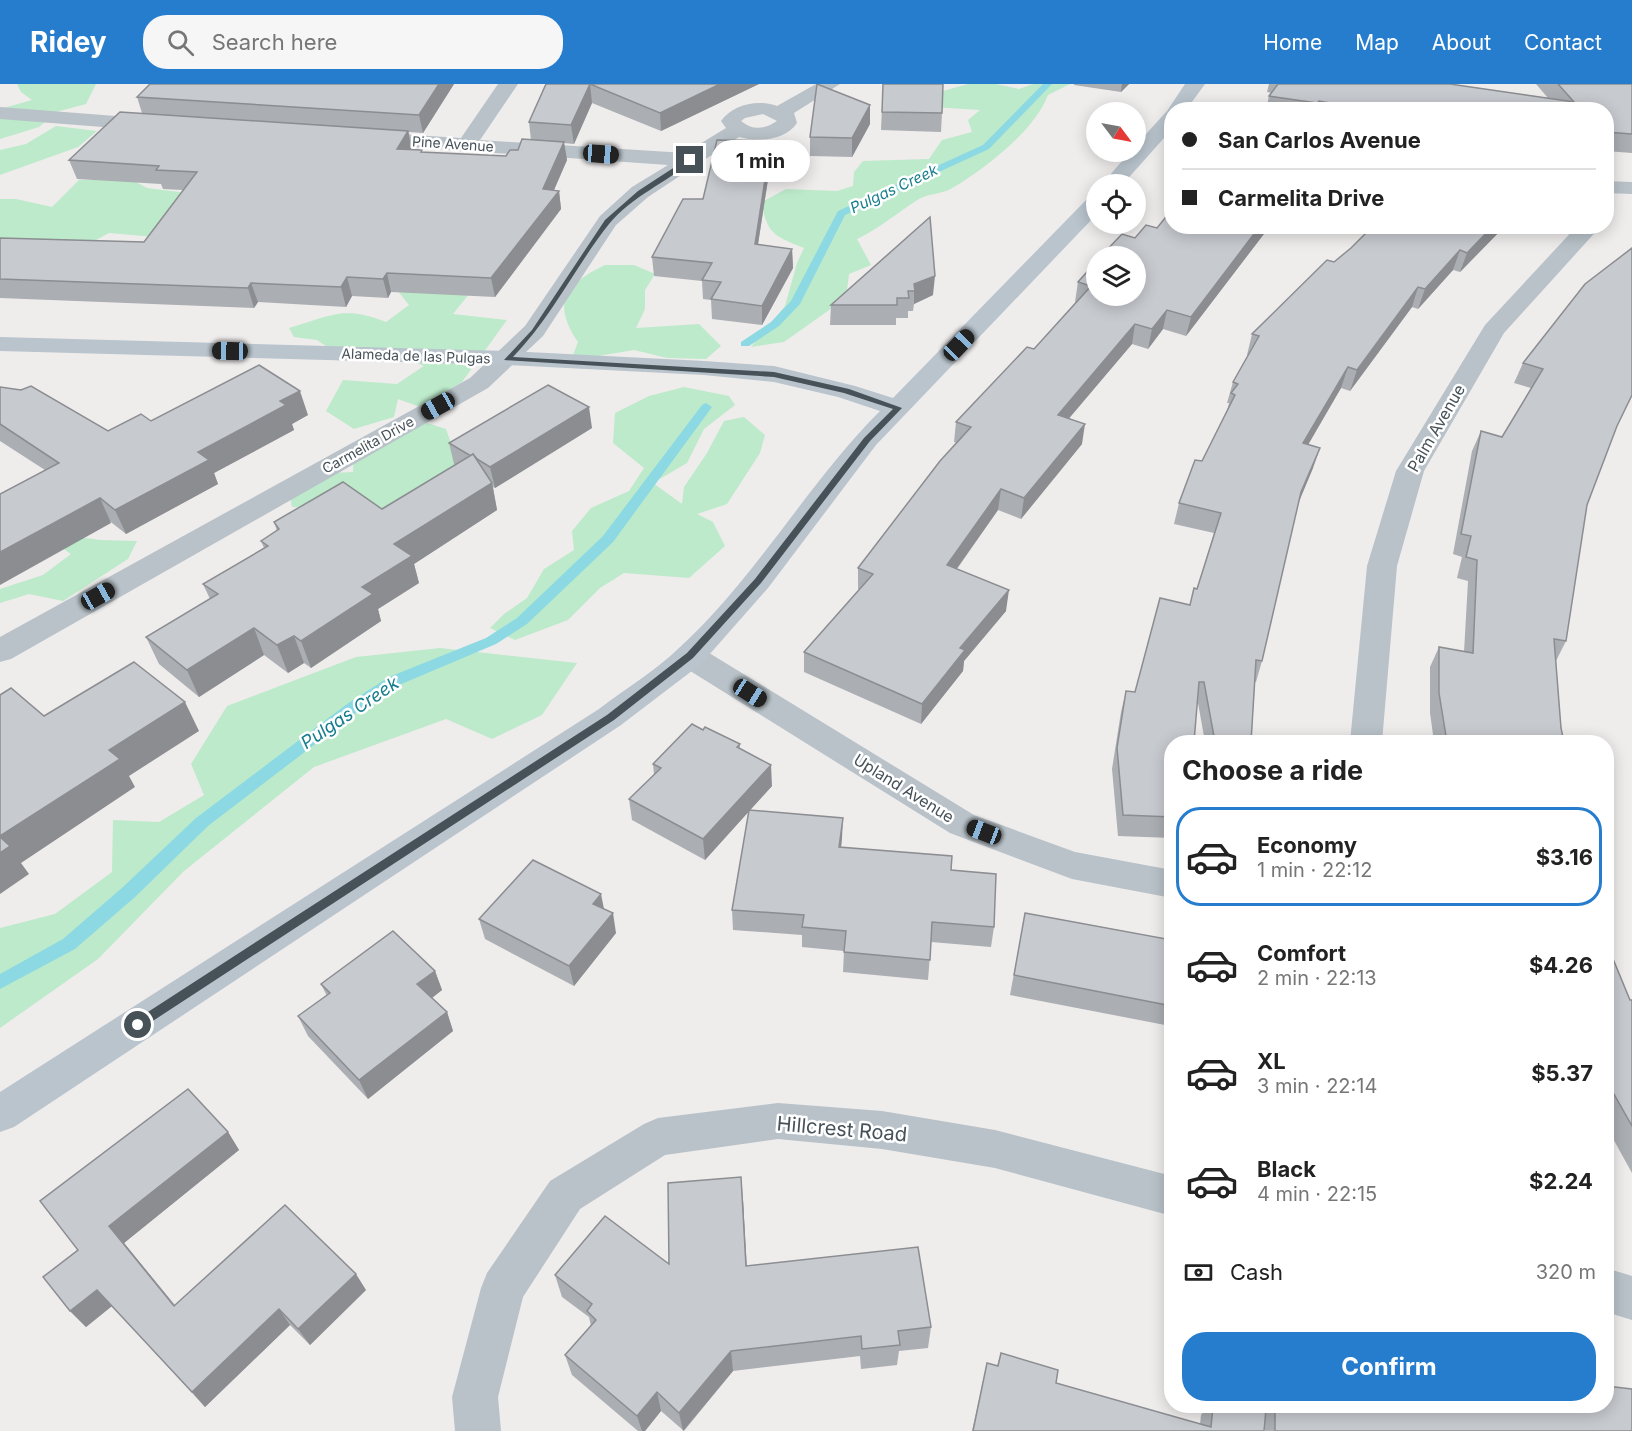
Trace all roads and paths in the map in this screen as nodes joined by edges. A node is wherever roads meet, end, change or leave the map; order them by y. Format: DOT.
graph roads {
  1 [pos="508,84"];
  2 [pos="830,84"];
  3 [pos="1195,84"];
  4 [pos="1182,102"];
  5 [pos="0,113"];
  6 [pos="1164,125"];
  7 [pos="174,126"];
  8 [pos="350,137"];
  9 [pos="467,144"];
  10 [pos="690,160"];
  11 [pos="1121,174"];
  12 [pos="1086,213"];
  13 [pos="1583,234"];
  14 [pos="0,344"];
  15 [pos="507,358"];
  16 [pos="898,408"];
  17 [pos="0,651"];
  18 [pos="690,656"];
  19 [pos="1367,735"];
  20 [pos="1164,882"];
  21 [pos="0,1114"];
  22 [pos="1164,1194"];
  23 [pos="1614,1292"];
  24 [pos="1632,1298"];
  25 [pos="478,1431"];
  1 -- 9 [label="street"];
  2 -- 10 [label="street, Carmelita Drive"];
  3 -- 4 [label="main road"];
  5 -- 7 [label="street"];
  6 -- 11 [label="main road"];
  8 -- 9 [label="street, Pine Avenue"];
  9 -- 10 [label="street, Pine Avenue"];
  10 -- 15 [label="street, Carmelita Drive"];
  12 -- 16 [label="main road"];
  13 -- 19 [label="street, Palm Avenue"];
  14 -- 15 [label="main road, Alameda de las Pulgas"];
  15 -- 16 [label="main road, Alameda de las Pulgas"];
  15 -- 17 [label="street, Carmelita Drive"];
  16 -- 18 [label="main road"];
  18 -- 20 [label="street, Upland Avenue"];
  18 -- 21 [label="main road"];
  22 -- 25 [label="street, Hillcrest Road"];
  23 -- 24 [label="street"];
}
